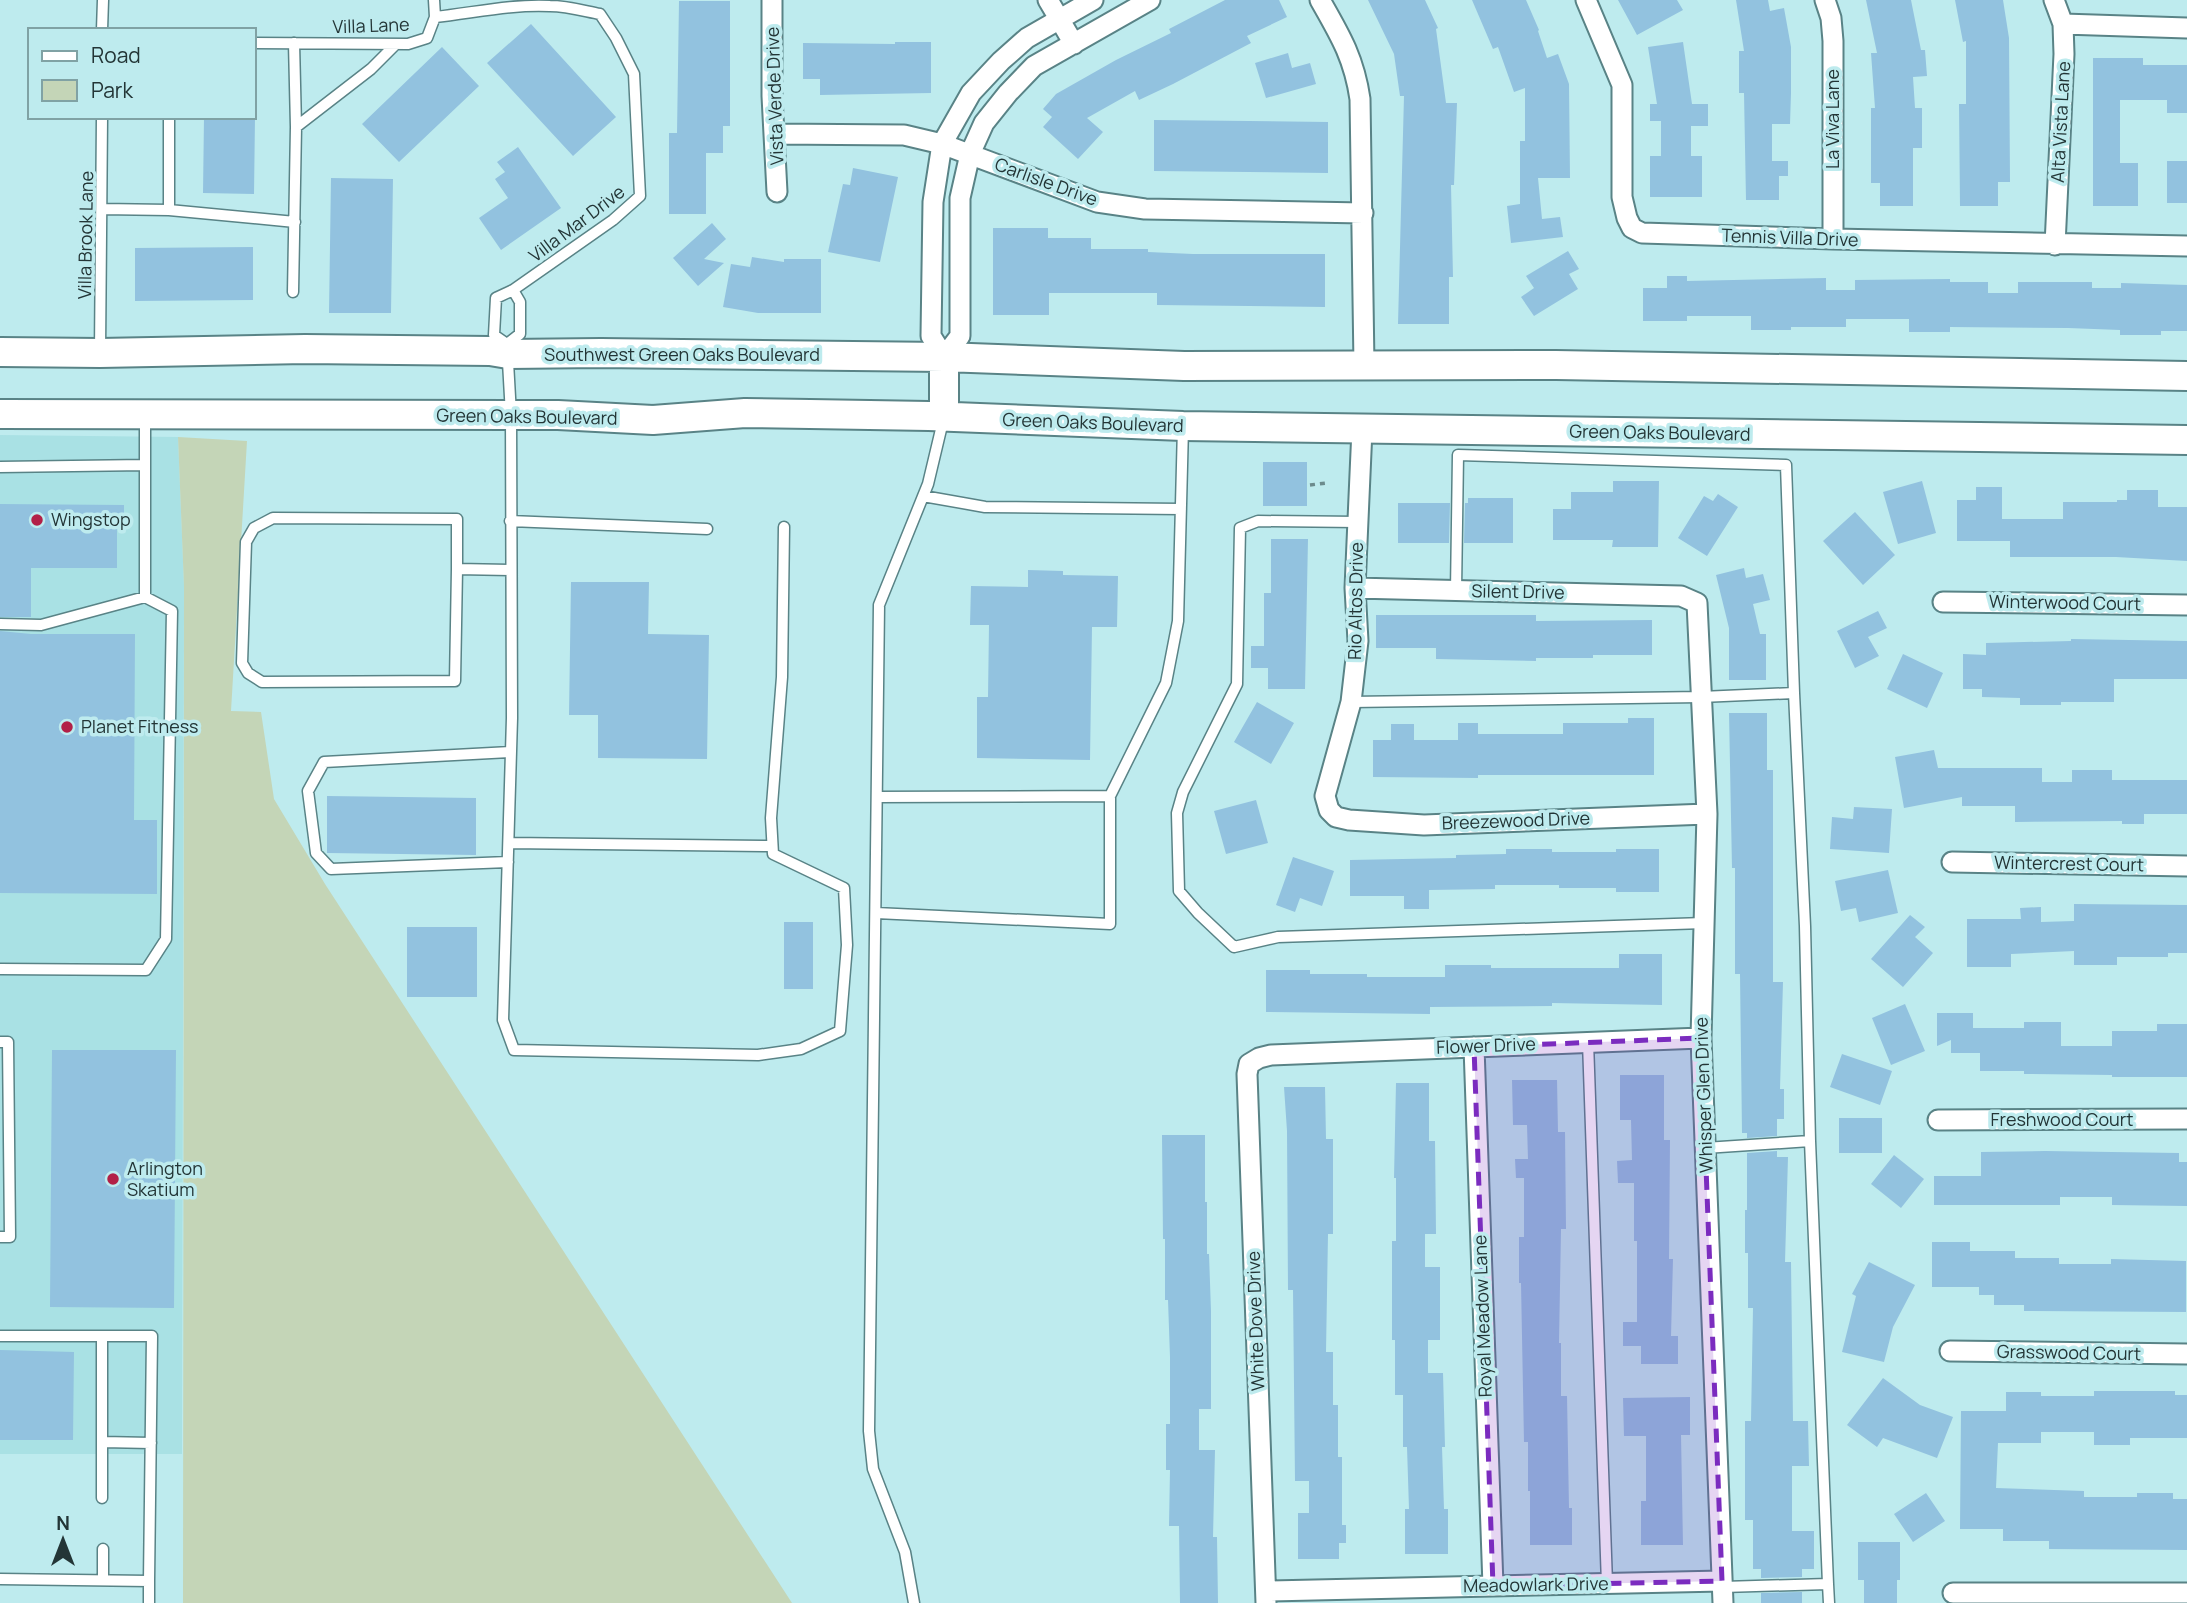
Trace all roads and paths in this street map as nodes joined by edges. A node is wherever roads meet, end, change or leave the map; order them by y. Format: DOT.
graph roads {
  1 [pos="103,0"];
  2 [pos="434,0"];
  3 [pos="772,0"];
  4 [pos="1048,0"];
  5 [pos="1150,0"];
  6 [pos="1320,0"];
  7 [pos="1586,0"];
  8 [pos="1825,0"];
  9 [pos="2054,0"];
  10 [pos="1085,2"];
  11 [pos="600,14"];
  12 [pos="435,17"];
  13 [pos="1058,18"];
  14 [pos="2063,24"];
  15 [pos="102,28"];
  16 [pos="2187,28"];
  17 [pos="1096,29"];
  18 [pos="256,43"];
  19 [pos="294,43"];
  20 [pos="1074,44"];
  21 [pos="395,45"];
  22 [pos="102,119"];
  23 [pos="169,119"];
  24 [pos="296,127"];
  25 [pos="775,134"];
  26 [pos="942,144"];
  27 [pos="970,154"];
  28 [pos="777,192"];
  29 [pos="102,209"];
  30 [pos="169,210"];
  31 [pos="1363,213"];
  32 [pos="295,222"];
  33 [pos="1833,239"];
  34 [pos="2055,244"];
  35 [pos="2187,246"];
  36 [pos="513,290"];
  37 [pos="293,292"];
  38 [pos="507,349"];
  39 [pos="0,352"];
  40 [pos="100,353"];
  41 [pos="944,357"];
  42 [pos="1364,365"];
  43 [pos="2187,376"];
  44 [pos="0,414"];
  45 [pos="145,415"];
  46 [pos="511,415"];
  47 [pos="944,417"];
  48 [pos="1183,426"];
  49 [pos="1362,429"];
  50 [pos="2187,440"];
  51 [pos="145,465"];
  52 [pos="0,467"];
  53 [pos="1326,483"];
  54 [pos="1310,485"];
  55 [pos="923,496"];
  56 [pos="1181,509"];
  57 [pos="510,521"];
  58 [pos="1358,522"];
  59 [pos="784,527"];
  60 [pos="707,529"];
  61 [pos="457,569"];
  62 [pos="510,570"];
  63 [pos="1355,588"];
  64 [pos="1456,591"];
  65 [pos="1681,596"];
  66 [pos="145,597"];
  67 [pos="1943,602"];
  68 [pos="2187,604"];
  69 [pos="0,624"];
  70 [pos="1794,693"];
  71 [pos="1701,697"];
  72 [pos="1351,702"];
  73 [pos="511,752"];
  74 [pos="1110,796"];
  75 [pos="877,797"];
  76 [pos="1329,810"];
  77 [pos="1707,814"];
  78 [pos="509,843"];
  79 [pos="772,846"];
  80 [pos="508,862"];
  81 [pos="1952,862"];
  82 [pos="2187,866"];
  83 [pos="876,913"];
  84 [pos="1704,923"];
  85 [pos="0,969"];
  86 [pos="1701,1038"];
  87 [pos="0,1042"];
  88 [pos="1588,1042"];
  89 [pos="1474,1047"];
  90 [pos="1271,1055"];
  91 [pos="2187,1119"];
  92 [pos="1938,1120"];
  93 [pos="1810,1141"];
  94 [pos="1705,1148"];
  95 [pos="0,1237"];
  96 [pos="0,1336"];
  97 [pos="102,1336"];
  98 [pos="1950,1351"];
  99 [pos="2187,1354"];
  100 [pos="103,1442"];
  101 [pos="151,1443"];
  102 [pos="102,1497"];
  103 [pos="103,1549"];
  104 [pos="0,1578"];
  105 [pos="103,1580"];
  106 [pos="149,1581"];
  107 [pos="1606,1584"];
  108 [pos="1828,1584"];
  109 [pos="1493,1586"];
  110 [pos="1723,1590"];
  111 [pos="1953,1593"];
  112 [pos="2187,1593"];
  113 [pos="1266,1597"];
  114 [pos="149,1603"];
  115 [pos="914,1603"];
  116 [pos="1829,1603"];
  1 -- 15 [label="lane"];
  2 -- 12 [label="lane"];
  3 -- 25 [label="street, Vista Verde Drive"];
  4 -- 13 [label="street"];
  5 -- 17 [label="street"];
  6 -- 31 [label="street"];
  7 -- 33 [label="street, Tennis Villa Drive"];
  8 -- 33 [label="street, La Viva Lane"];
  9 -- 14 [label="street, Alta Vista Lane"];
  10 -- 13 [label="street"];
  10 -- 17 [label="street"];
  11 -- 12 [label="lane, Villa Lane"];
  11 -- 36 [label="lane, Villa Mar Drive"];
  12 -- 21 [label="lane, Villa Lane"];
  13 -- 20 [label="street"];
  13 -- 26 [label="street"];
  14 -- 16 [label="street"];
  14 -- 34 [label="street, Alta Vista Lane"];
  17 -- 20 [label="street"];
  18 -- 19 [label="lane, Villa Lane"];
  19 -- 21 [label="lane, Villa Lane"];
  19 -- 24 [label="lane"];
  20 -- 27 [label="street"];
  21 -- 24 [label="lane"];
  22 -- 29 [label="lane, Villa Brook Lane"];
  23 -- 30 [label="lane"];
  24 -- 32 [label="lane"];
  25 -- 26 [label="street, Carlisle Drive"];
  25 -- 28 [label="street, Vista Verde Drive"];
  26 -- 27 [label="street, Carlisle Drive"];
  26 -- 41 [label="street"];
  27 -- 31 [label="street, Carlisle Drive"];
  27 -- 41 [label="street"];
  29 -- 30 [label="lane"];
  29 -- 40 [label="lane, Villa Brook Lane"];
  30 -- 32 [label="lane"];
  31 -- 42 [label="street"];
  32 -- 37 [label="lane"];
  33 -- 34 [label="street, Tennis Villa Drive"];
  34 -- 35 [label="street, Tennis Villa Drive"];
  36 -- 38 [label="lane, Villa Mar Drive"];
  36 -- 38 [label="lane, Villa Mar Drive"];
  38 -- 40 [label="main road, Southwest Green Oaks Boulevard"];
  38 -- 41 [label="main road, Southwest Green Oaks Boulevard"];
  38 -- 46 [label="lane, Villa Mar Drive"];
  39 -- 40 [label="main road, Southwest Green Oaks Boulevard"];
  41 -- 42 [label="main road, Southwest Green Oaks Boulevard"];
  41 -- 47 [label="main road"];
  42 -- 43 [label="main road"];
  44 -- 45 [label="main road, Green Oaks Boulevard"];
  45 -- 46 [label="main road, Green Oaks Boulevard"];
  45 -- 51 [label="lane"];
  46 -- 47 [label="main road, Green Oaks Boulevard"];
  46 -- 57 [label="lane, Villa Mar Drive"];
  47 -- 48 [label="main road, Green Oaks Boulevard"];
  47 -- 55 [label="lane"];
  48 -- 49 [label="main road, Green Oaks Boulevard"];
  48 -- 56 [label="lane"];
  49 -- 50 [label="main road, Green Oaks Boulevard"];
  49 -- 58 [label="street, Rio Altos Drive"];
  51 -- 52 [label="lane"];
  51 -- 66 [label="lane"];
  53 -- 54 [label="path"];
  55 -- 56 [label="lane"];
  55 -- 75 [label="lane"];
  56 -- 74 [label="lane"];
  57 -- 60 [label="lane"];
  57 -- 62 [label="lane, Villa Mar Drive"];
  58 -- 63 [label="street, Rio Altos Drive"];
  58 -- 84 [label="lane"];
  59 -- 79 [label="lane"];
  61 -- 61 [label="lane"];
  61 -- 62 [label="lane"];
  62 -- 73 [label="lane, Villa Mar Drive"];
  63 -- 64 [label="street, Silent Drive"];
  63 -- 72 [label="street, Rio Altos Drive"];
  64 -- 65 [label="street, Silent Drive"];
  64 -- 70 [label="lane"];
  65 -- 71 [label="street, Whisper Glen Drive"];
  66 -- 69 [label="lane"];
  66 -- 85 [label="lane"];
  67 -- 68 [label="street, Winterwood Court"];
  70 -- 71 [label="lane"];
  70 -- 93 [label="lane"];
  71 -- 72 [label="lane"];
  71 -- 77 [label="street, Whisper Glen Drive"];
  72 -- 76 [label="street, Rio Altos Drive"];
  73 -- 78 [label="lane, Villa Mar Drive"];
  73 -- 80 [label="lane"];
  74 -- 75 [label="lane"];
  74 -- 83 [label="lane"];
  75 -- 83 [label="lane"];
  76 -- 77 [label="street, Breezewood Drive"];
  77 -- 84 [label="street, Whisper Glen Drive"];
  78 -- 79 [label="lane"];
  78 -- 80 [label="lane, Villa Mar Drive"];
  79 -- 80 [label="lane, Villa Mar Drive"];
  81 -- 82 [label="street, Wintercrest Court"];
  83 -- 115 [label="lane"];
  84 -- 86 [label="street, Whisper Glen Drive"];
  86 -- 88 [label="street, Flower Drive"];
  86 -- 94 [label="street, Whisper Glen Drive"];
  87 -- 95 [label="lane"];
  88 -- 89 [label="street, Flower Drive"];
  88 -- 107 [label="lane"];
  89 -- 90 [label="street, Flower Drive"];
  89 -- 109 [label="street, Royal Meadow Lane"];
  90 -- 113 [label="street, White Dove Drive"];
  91 -- 92 [label="street, Freshwood Court"];
  93 -- 94 [label="lane"];
  93 -- 108 [label="lane"];
  94 -- 110 [label="street, Whisper Glen Drive"];
  96 -- 97 [label="lane"];
  97 -- 100 [label="lane"];
  97 -- 101 [label="lane"];
  98 -- 99 [label="street, Grasswood Court"];
  100 -- 101 [label="lane"];
  100 -- 102 [label="lane"];
  101 -- 106 [label="lane"];
  103 -- 105 [label="lane"];
  104 -- 105 [label="lane"];
  105 -- 106 [label="lane"];
  106 -- 114 [label="lane"];
  107 -- 109 [label="street, Meadowlark Drive"];
  107 -- 110 [label="street, Meadowlark Drive"];
  108 -- 110 [label="lane"];
  108 -- 116 [label="lane"];
  109 -- 113 [label="street, Meadowlark Drive"];
  111 -- 112 [label="street"];
}
